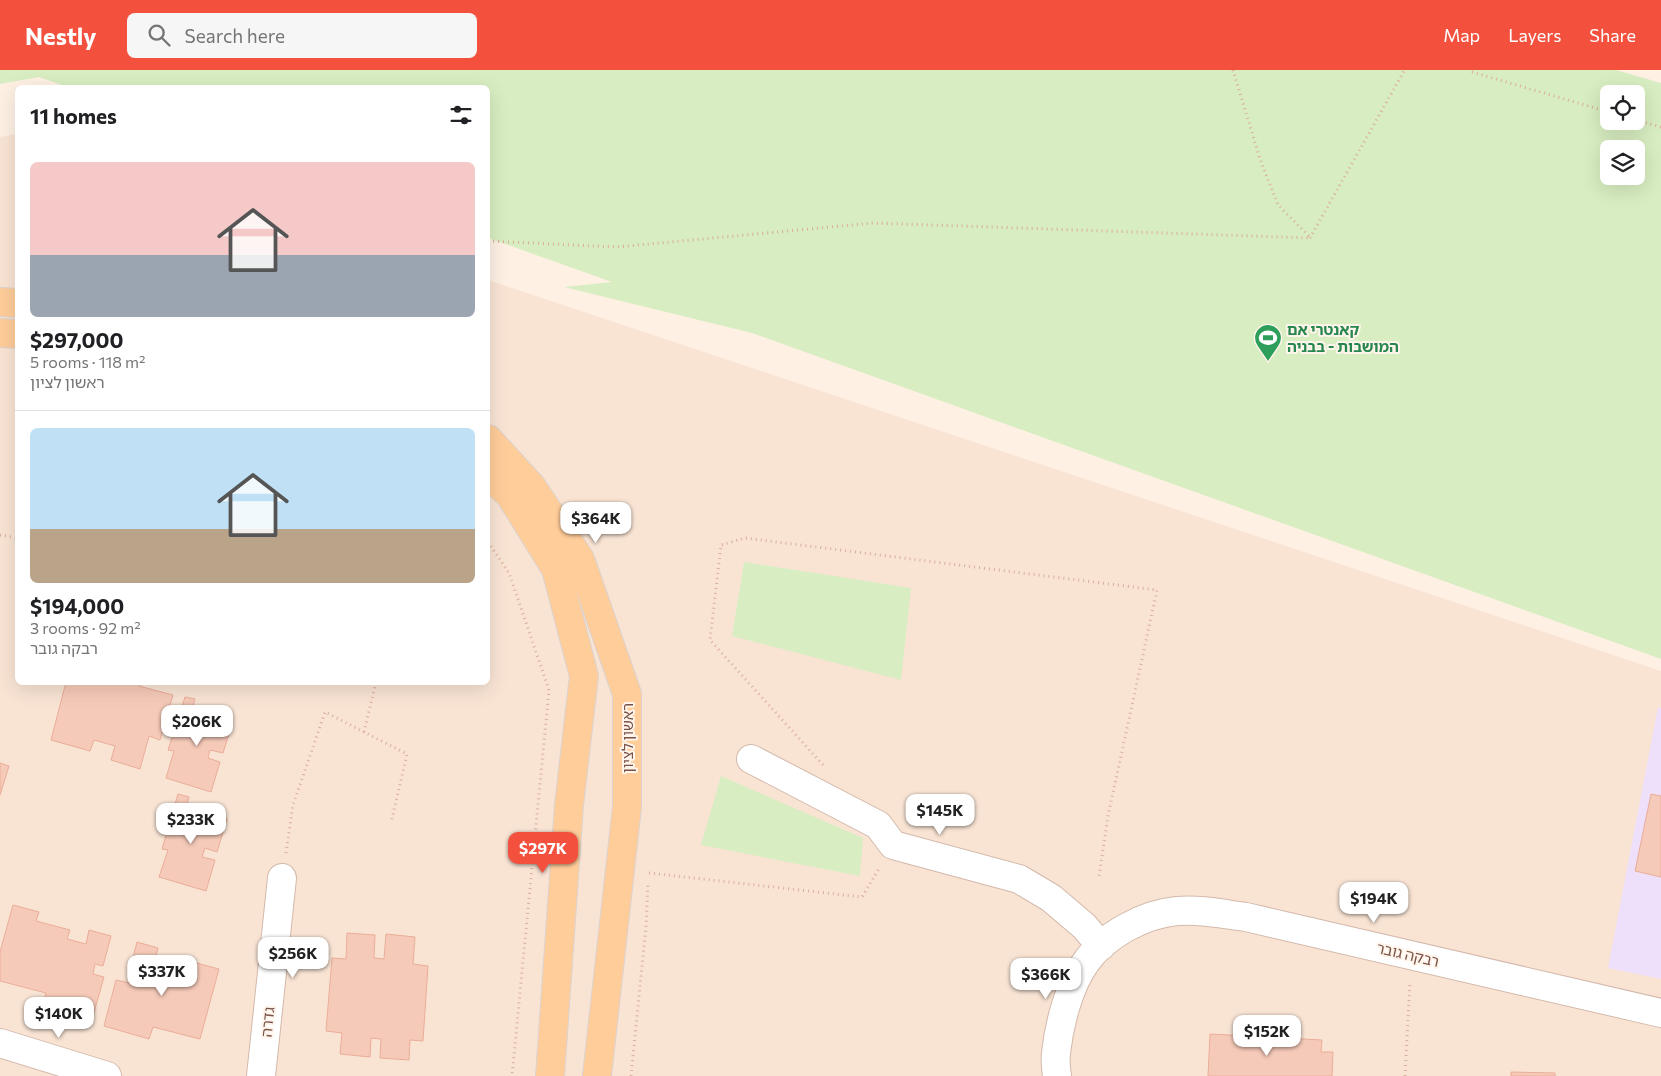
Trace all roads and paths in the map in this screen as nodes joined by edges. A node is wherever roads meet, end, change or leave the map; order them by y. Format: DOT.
graph roads {
  1 [pos="1233,70"];
  2 [pos="1404,71"];
  3 [pos="1472,72"];
  4 [pos="1600,109"];
  5 [pos="1645,123"];
  6 [pos="1661,127"];
  7 [pos="1310,238"];
  8 [pos="490,241"];
  9 [pos="0,302"];
  10 [pos="15,303"];
  11 [pos="0,333"];
  12 [pos="15,334"];
  13 [pos="490,441"];
  14 [pos="490,476"];
  15 [pos="0,535"];
  16 [pos="15,538"];
  17 [pos="490,545"];
  18 [pos="375,685"];
  19 [pos="364,732"];
  20 [pos="751,759"];
  21 [pos="824,766"];
  22 [pos="391,824"];
  23 [pos="893,845"];
  24 [pos="649,873"];
  25 [pos="1099,877"];
  26 [pos="282,878"];
  27 [pos="1101,946"];
  28 [pos="1412,954"];
  29 [pos="1661,1012"];
  30 [pos="0,1043"];
  31 [pos="106,1076"];
  32 [pos="261,1076"];
  33 [pos="512,1076"];
  34 [pos="550,1076"];
  35 [pos="596,1076"];
  36 [pos="1057,1076"];
  37 [pos="1405,1076"];
  1 -- 7 [label="path"];
  2 -- 7 [label="path"];
  3 -- 4 [label="path"];
  5 -- 6 [label="path"];
  7 -- 8 [label="path"];
  9 -- 10 [label="main road"];
  11 -- 12 [label="main road"];
  13 -- 35 [label="main road, ראשון לציון"];
  14 -- 34 [label="main road"];
  15 -- 16 [label="path"];
  17 -- 33 [label="path"];
  18 -- 19 [label="path"];
  19 -- 22 [label="path"];
  19 -- 26 [label="path"];
  20 -- 23 [label="street"];
  21 -- 25 [label="path"];
  23 -- 24 [label="path"];
  23 -- 27 [label="street"];
  26 -- 32 [label="street, גדרה"];
  27 -- 28 [label="street, רבקה גובר"];
  27 -- 36 [label="street, רבקה גובר"];
  28 -- 29 [label="street, רבקה גובר"];
  28 -- 37 [label="path"];
  30 -- 31 [label="street"];
}
